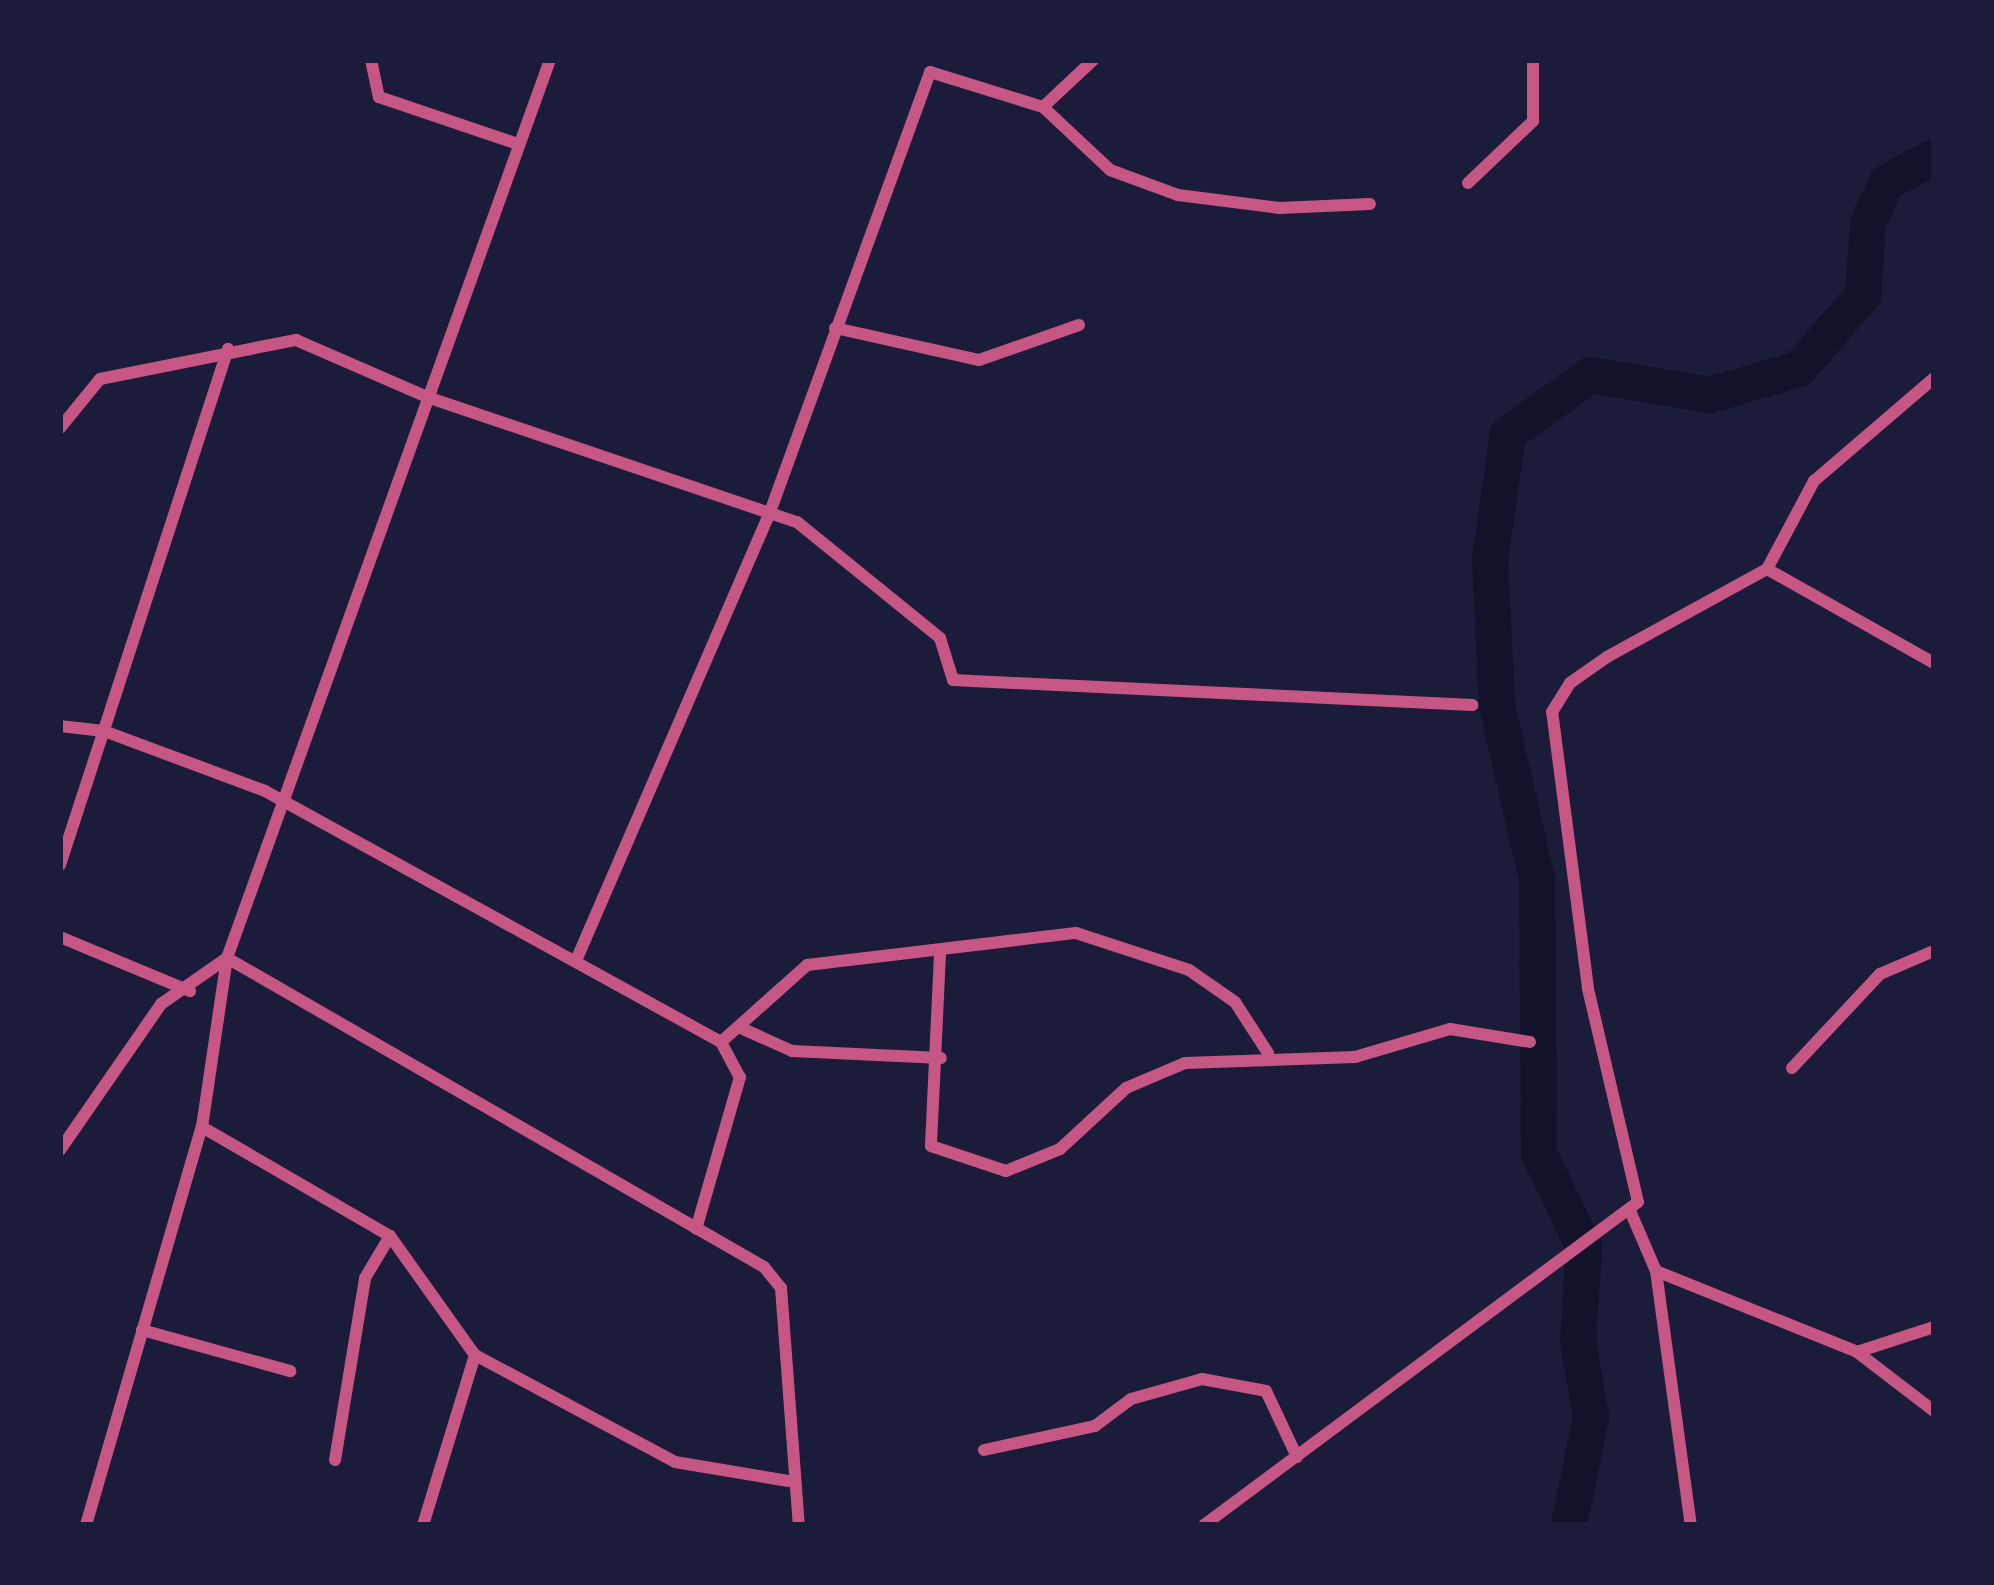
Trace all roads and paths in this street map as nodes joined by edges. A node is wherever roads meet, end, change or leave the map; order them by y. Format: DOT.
graph roads {
  1 [pos="371,60"];
  2 [pos="550,60"];
  3 [pos="1093,60"];
  4 [pos="1533,60"];
  5 [pos="1043,107"];
  6 [pos="518,144"];
  7 [pos="1468,183"];
  8 [pos="1370,204"];
  9 [pos="1079,325"];
  10 [pos="835,328"];
  11 [pos="228,350"];
  12 [pos="1934,378"];
  13 [pos="428,397"];
  14 [pos="60,428"];
  15 [pos="770,512"];
  16 [pos="1767,569"];
  17 [pos="1934,663"];
  18 [pos="1472,705"];
  19 [pos="60,726"];
  20 [pos="104,731"];
  21 [pos="288,806"];
  22 [pos="60,865"];
  23 [pos="60,937"];
  24 [pos="1934,951"];
  25 [pos="940,954"];
  26 [pos="578,956"];
  27 [pos="227,958"];
  28 [pos="190,991"];
  29 [pos="743,1029"];
  30 [pos="721,1042"];
  31 [pos="1530,1042"];
  32 [pos="1268,1053"];
  33 [pos="941,1058"];
  34 [pos="1792,1068"];
  35 [pos="202,1127"];
  36 [pos="60,1150"];
  37 [pos="1631,1213"];
  38 [pos="696,1229"];
  39 [pos="390,1236"];
  40 [pos="1656,1271"];
  41 [pos="1934,1327"];
  42 [pos="142,1330"];
  43 [pos="1857,1352"];
  44 [pos="475,1355"];
  45 [pos="290,1371"];
  46 [pos="1934,1411"];
  47 [pos="984,1450"];
  48 [pos="1297,1457"];
  49 [pos="335,1460"];
  50 [pos="788,1480"];
  51 [pos="86,1525"];
  52 [pos="423,1525"];
  53 [pos="799,1525"];
  54 [pos="1204,1525"];
  55 [pos="1691,1525"];
  1 -- 6 [label="street"];
  2 -- 6 [label="street"];
  3 -- 5 [label="street"];
  4 -- 7 [label="street"];
  5 -- 8 [label="street"];
  5 -- 10 [label="street"];
  6 -- 13 [label="street"];
  9 -- 10 [label="street"];
  10 -- 15 [label="street"];
  11 -- 13 [label="street"];
  11 -- 14 [label="street"];
  11 -- 20 [label="street"];
  12 -- 16 [label="street"];
  13 -- 15 [label="street"];
  13 -- 21 [label="street"];
  15 -- 18 [label="street"];
  15 -- 26 [label="street"];
  16 -- 17 [label="street"];
  16 -- 37 [label="street"];
  19 -- 20 [label="street"];
  20 -- 21 [label="street"];
  20 -- 22 [label="street"];
  21 -- 26 [label="street"];
  21 -- 27 [label="street"];
  23 -- 28 [label="street"];
  24 -- 34 [label="street"];
  25 -- 29 [label="street"];
  25 -- 32 [label="street"];
  25 -- 33 [label="street"];
  26 -- 30 [label="street"];
  27 -- 28 [label="street"];
  27 -- 35 [label="street"];
  27 -- 38 [label="street"];
  28 -- 36 [label="street"];
  29 -- 30 [label="street"];
  29 -- 33 [label="street"];
  30 -- 38 [label="street"];
  31 -- 32 [label="street"];
  32 -- 33 [label="street"];
  35 -- 39 [label="street"];
  35 -- 42 [label="street"];
  37 -- 40 [label="street"];
  37 -- 48 [label="street"];
  38 -- 50 [label="street"];
  39 -- 44 [label="street"];
  39 -- 49 [label="street"];
  40 -- 43 [label="street"];
  40 -- 55 [label="street"];
  41 -- 43 [label="street"];
  42 -- 45 [label="street"];
  42 -- 51 [label="street"];
  43 -- 46 [label="street"];
  44 -- 50 [label="street"];
  44 -- 52 [label="street"];
  47 -- 48 [label="street"];
  48 -- 54 [label="street"];
  50 -- 53 [label="street"];
}
